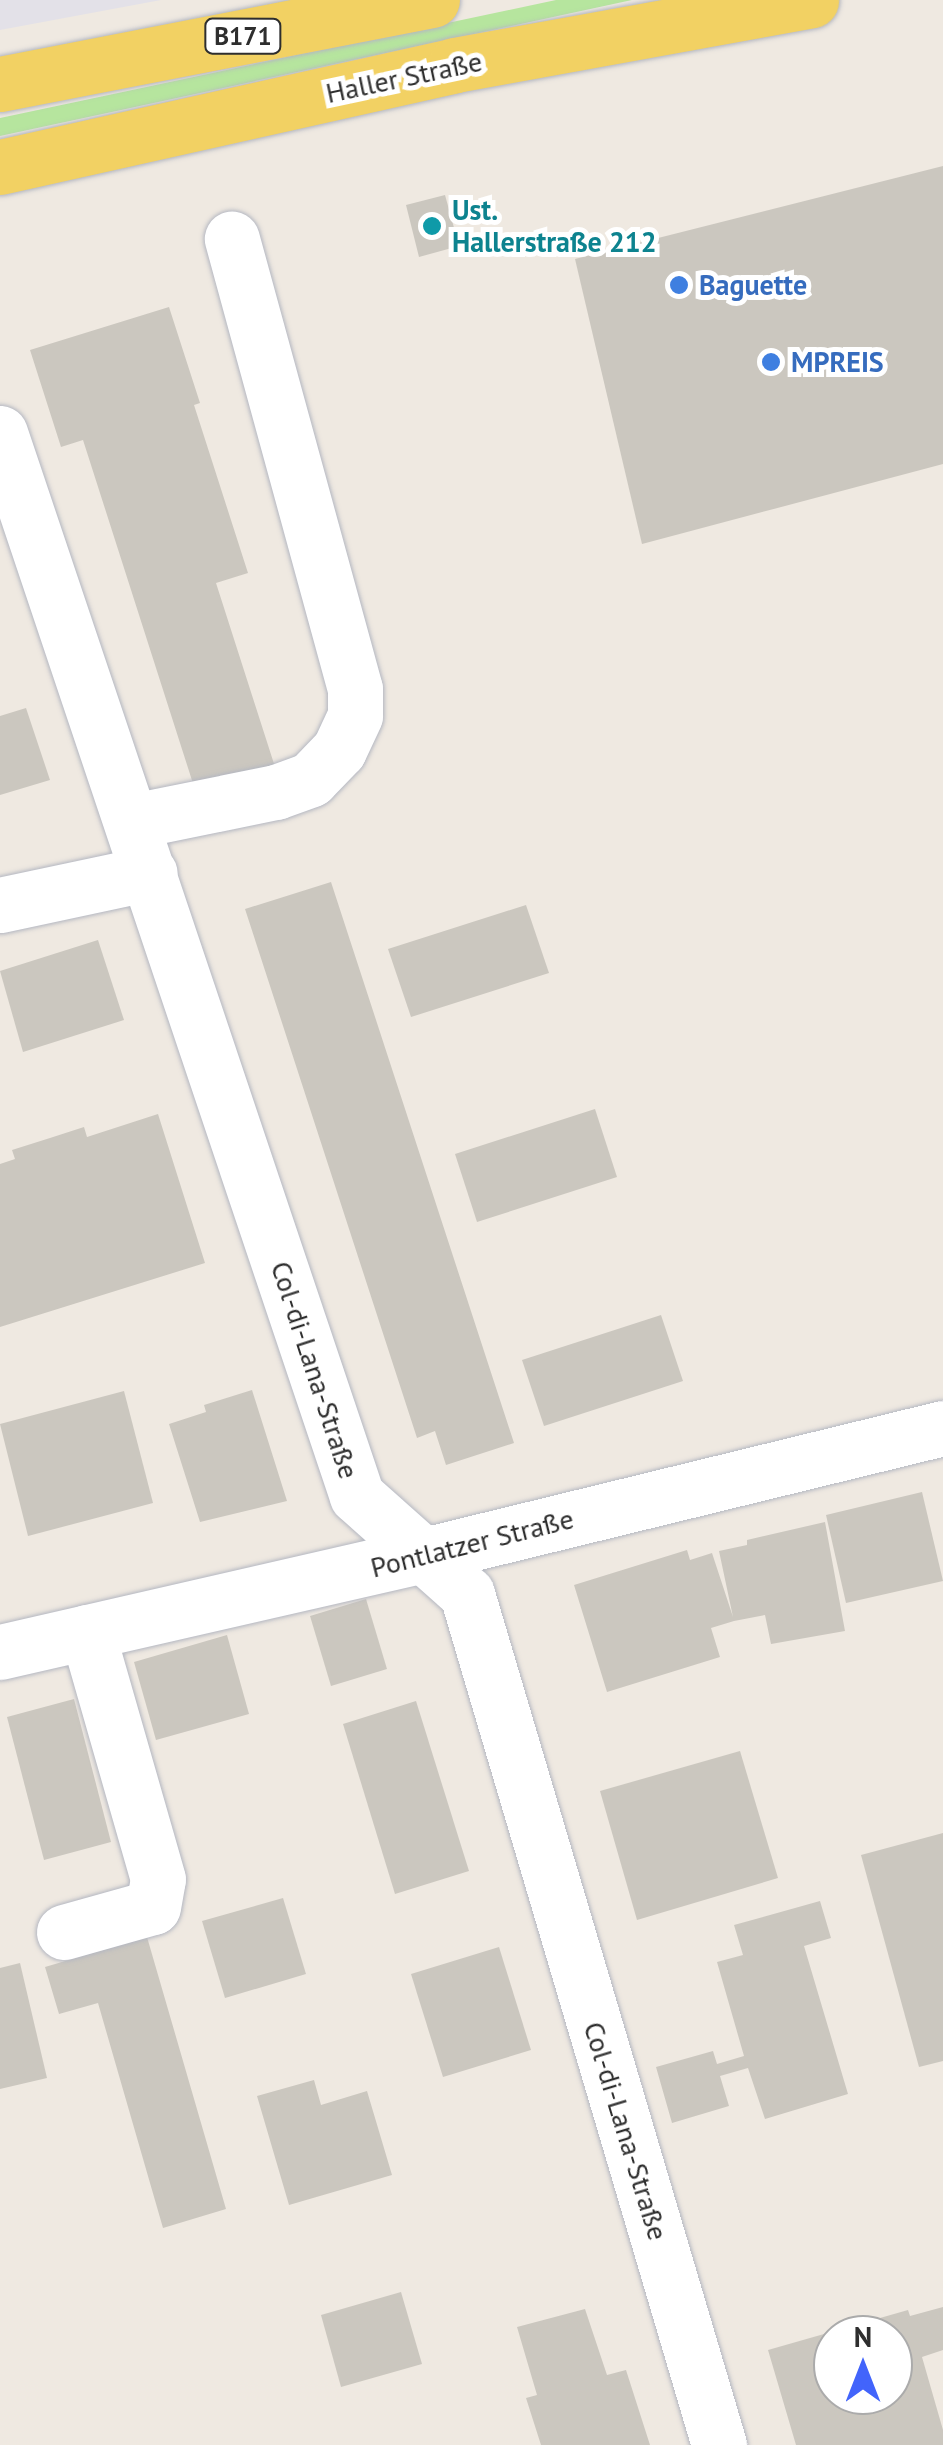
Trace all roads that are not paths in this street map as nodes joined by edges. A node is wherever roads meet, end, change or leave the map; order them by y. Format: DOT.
graph roads {
  1 [pos="432,0"];
  2 [pos="811,0"];
  3 [pos="0,84"];
  4 [pos="0,167"];
  5 [pos="232,238"];
  6 [pos="0,434"];
  7 [pos="132,821"];
  8 [pos="150,872"];
  9 [pos="0,905"];
  10 [pos="943,1428"];
  11 [pos="420,1556"];
  12 [pos="87,1632"];
  13 [pos="0,1652"];
  14 [pos="64,1932"];
  15 [pos="719,2445"];
  1 -- 3 [label="main road, B171"];
  2 -- 4 [label="main road, Haller Straße"];
  5 -- 7 [label="street"];
  6 -- 7 [label="street, Col-di-Lana-Straße"];
  7 -- 8 [label="street, Col-di-Lana-Straße"];
  8 -- 9 [label="street"];
  8 -- 11 [label="street, Col-di-Lana-Straße"];
  10 -- 11 [label="street, Pontlatzer Straße"];
  11 -- 12 [label="street, Pontlatzer Straße"];
  11 -- 15 [label="street, Col-di-Lana-Straße"];
  12 -- 13 [label="street, Pontlatzer Straße"];
  12 -- 14 [label="street"];
}
